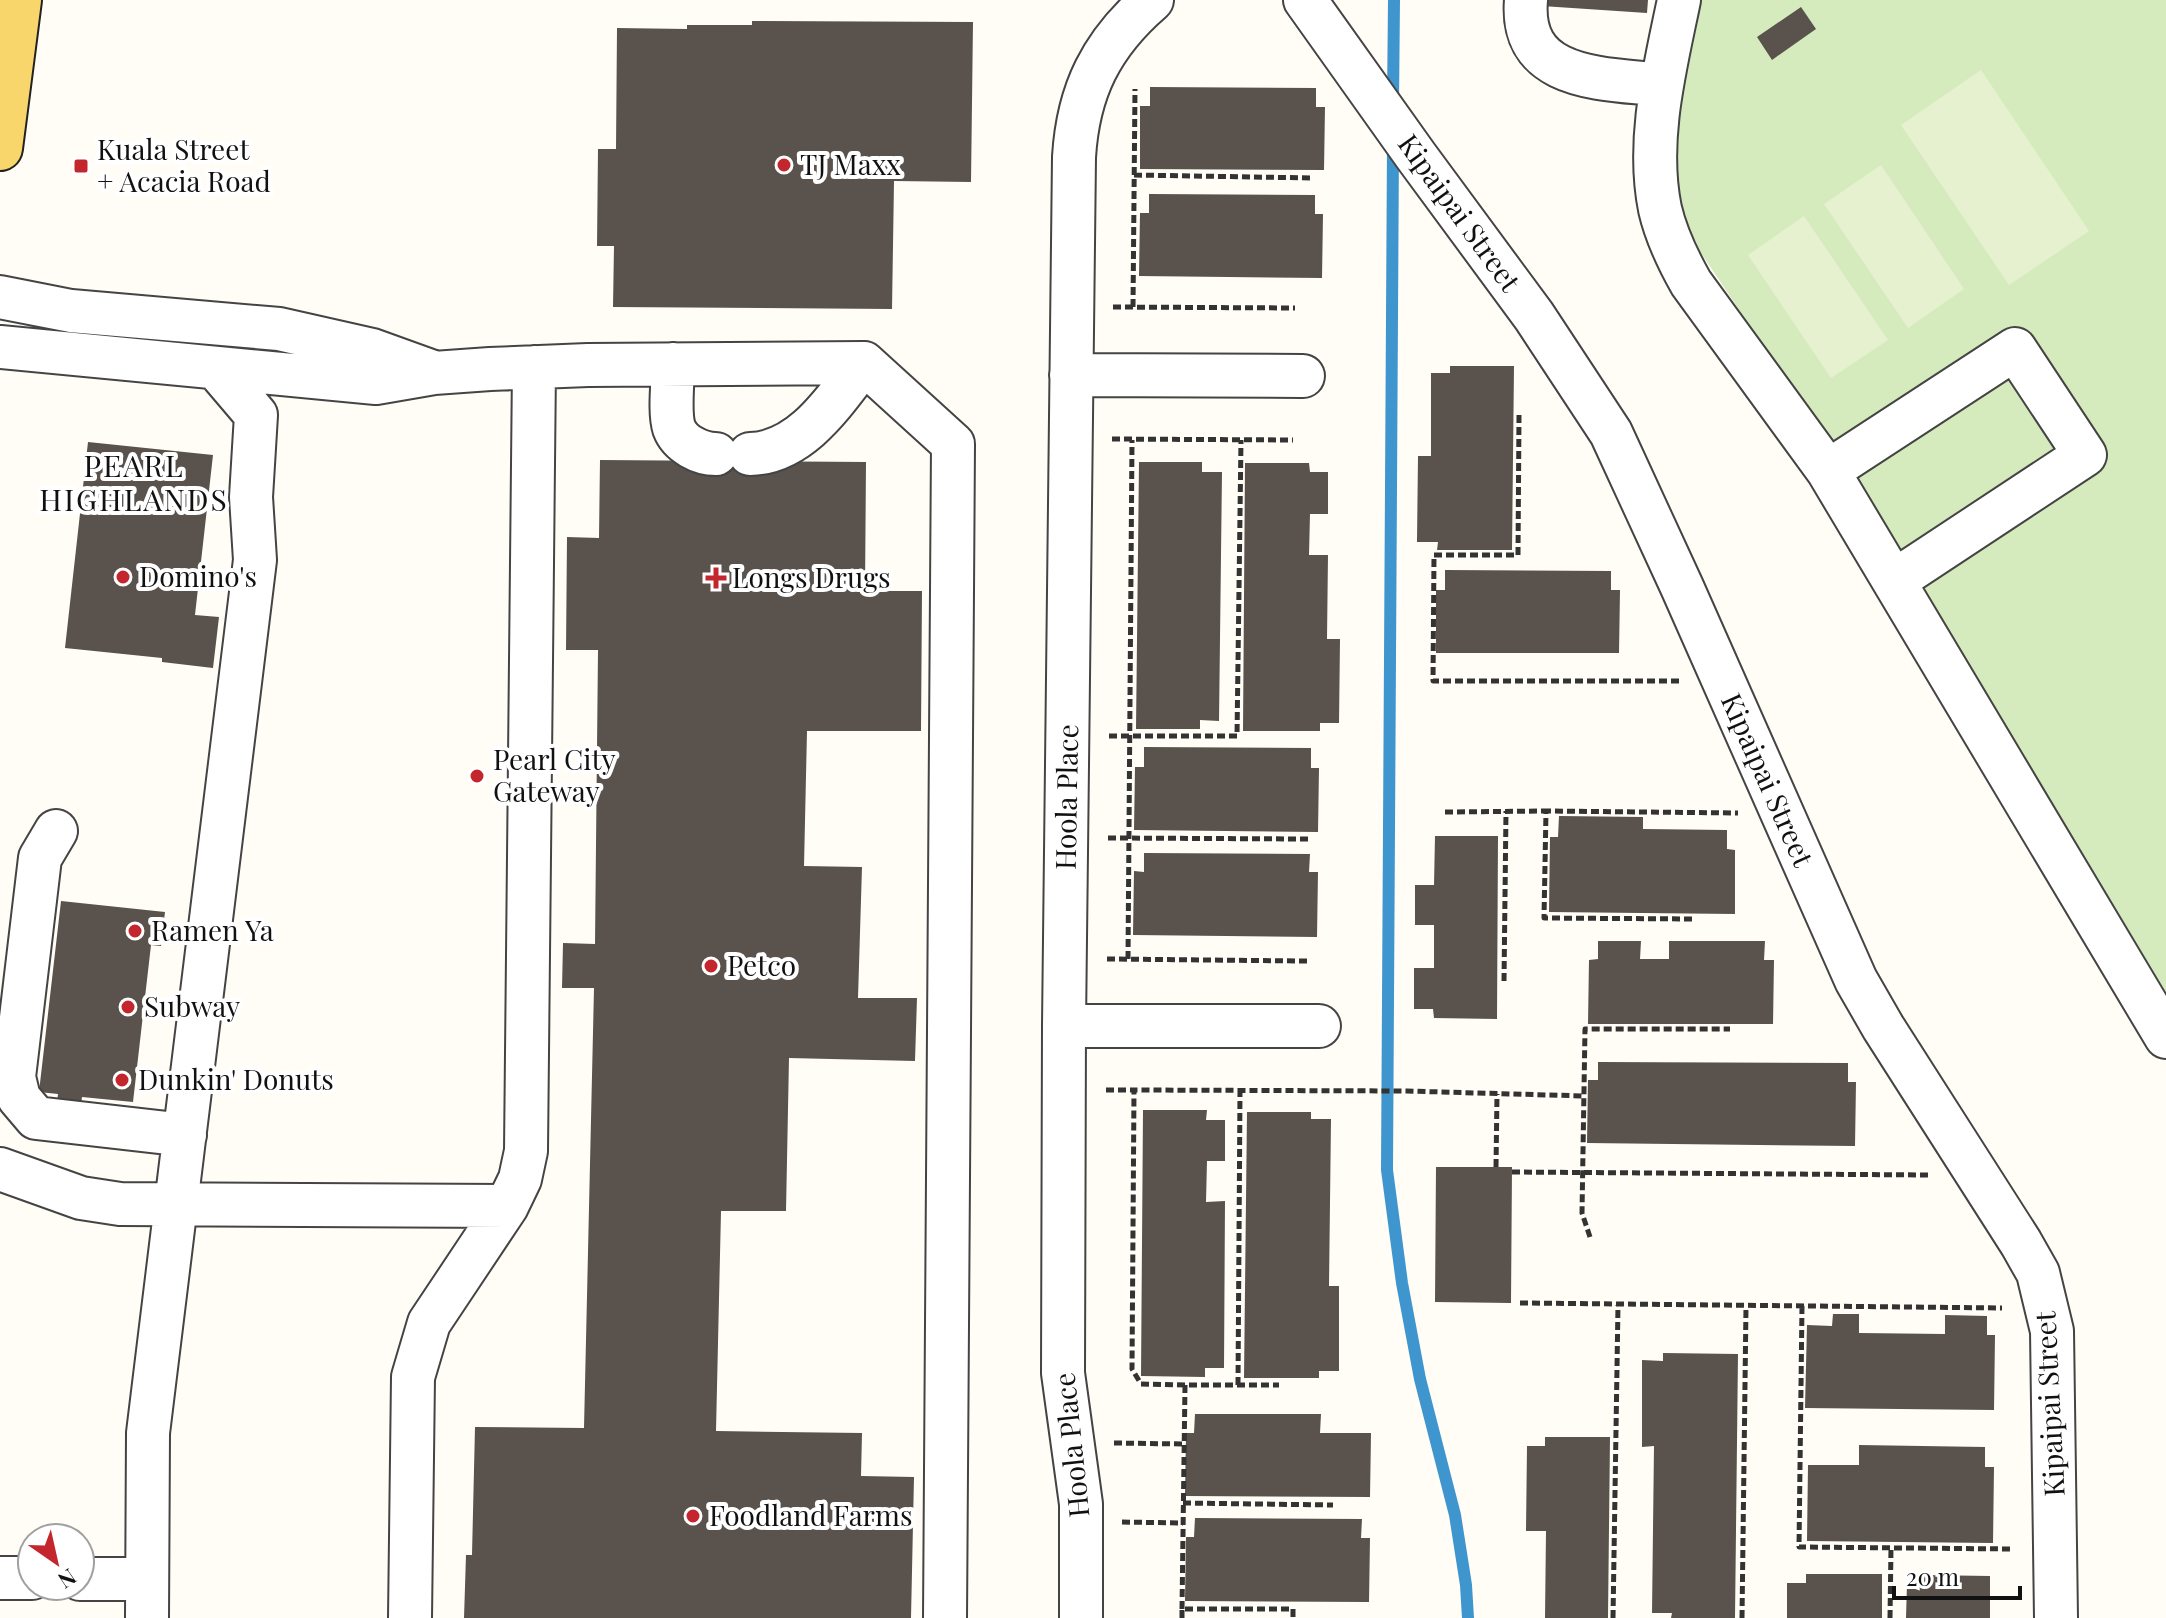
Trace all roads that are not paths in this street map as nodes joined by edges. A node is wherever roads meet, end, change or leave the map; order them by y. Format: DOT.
graph roads {
  1 [pos="19,0"];
  2 [pos="1152,0"];
  3 [pos="1305,0"];
  4 [pos="1679,0"];
  5 [pos="1522,6"];
  6 [pos="1662,85"];
  7 [pos="0,148"];
  8 [pos="0,297"];
  9 [pos="0,347"];
  10 [pos="864,363"];
  11 [pos="673,364"];
  12 [pos="534,367"];
  13 [pos="216,368"];
  14 [pos="434,373"];
  15 [pos="1071,375"];
  16 [pos="1303,376"];
  17 [pos="1828,471"];
  18 [pos="1894,581"];
  19 [pos="56,831"];
  20 [pos="1064,1026"];
  21 [pos="1319,1026"];
  22 [pos="2166,1037"];
  23 [pos="185,1135"];
  24 [pos="0,1169"];
  25 [pos="176,1203"];
  26 [pos="507,1206"];
  27 [pos="96,1584"];
  28 [pos="147,1598"];
  29 [pos="410,1618"];
  30 [pos="945,1618"];
  31 [pos="1081,1618"];
  32 [pos="2056,1618"];
  1 -- 7 [label="main road"];
  2 -- 15 [label="street, Hoola Place"];
  3 -- 32 [label="street, Kipaipai Street"];
  4 -- 6 [label="street"];
  5 -- 6 [label="street"];
  6 -- 17 [label="street"];
  8 -- 14 [label="street"];
  9 -- 13 [label="street"];
  10 -- 11 [label="street"];
  10 -- 11 [label="street"];
  10 -- 30 [label="street"];
  11 -- 12 [label="street"];
  12 -- 14 [label="street"];
  12 -- 26 [label="street"];
  13 -- 14 [label="street"];
  13 -- 23 [label="street"];
  15 -- 16 [label="street"];
  15 -- 20 [label="street, Hoola Place"];
  17 -- 18 [label="street"];
  17 -- 18 [label="street"];
  18 -- 22 [label="street"];
  19 -- 23 [label="street"];
  20 -- 21 [label="street"];
  20 -- 31 [label="street, Hoola Place"];
  23 -- 25 [label="street"];
  24 -- 25 [label="street"];
  25 -- 26 [label="street"];
  25 -- 28 [label="street"];
  26 -- 29 [label="street"];
  27 -- 28 [label="street"];
}
